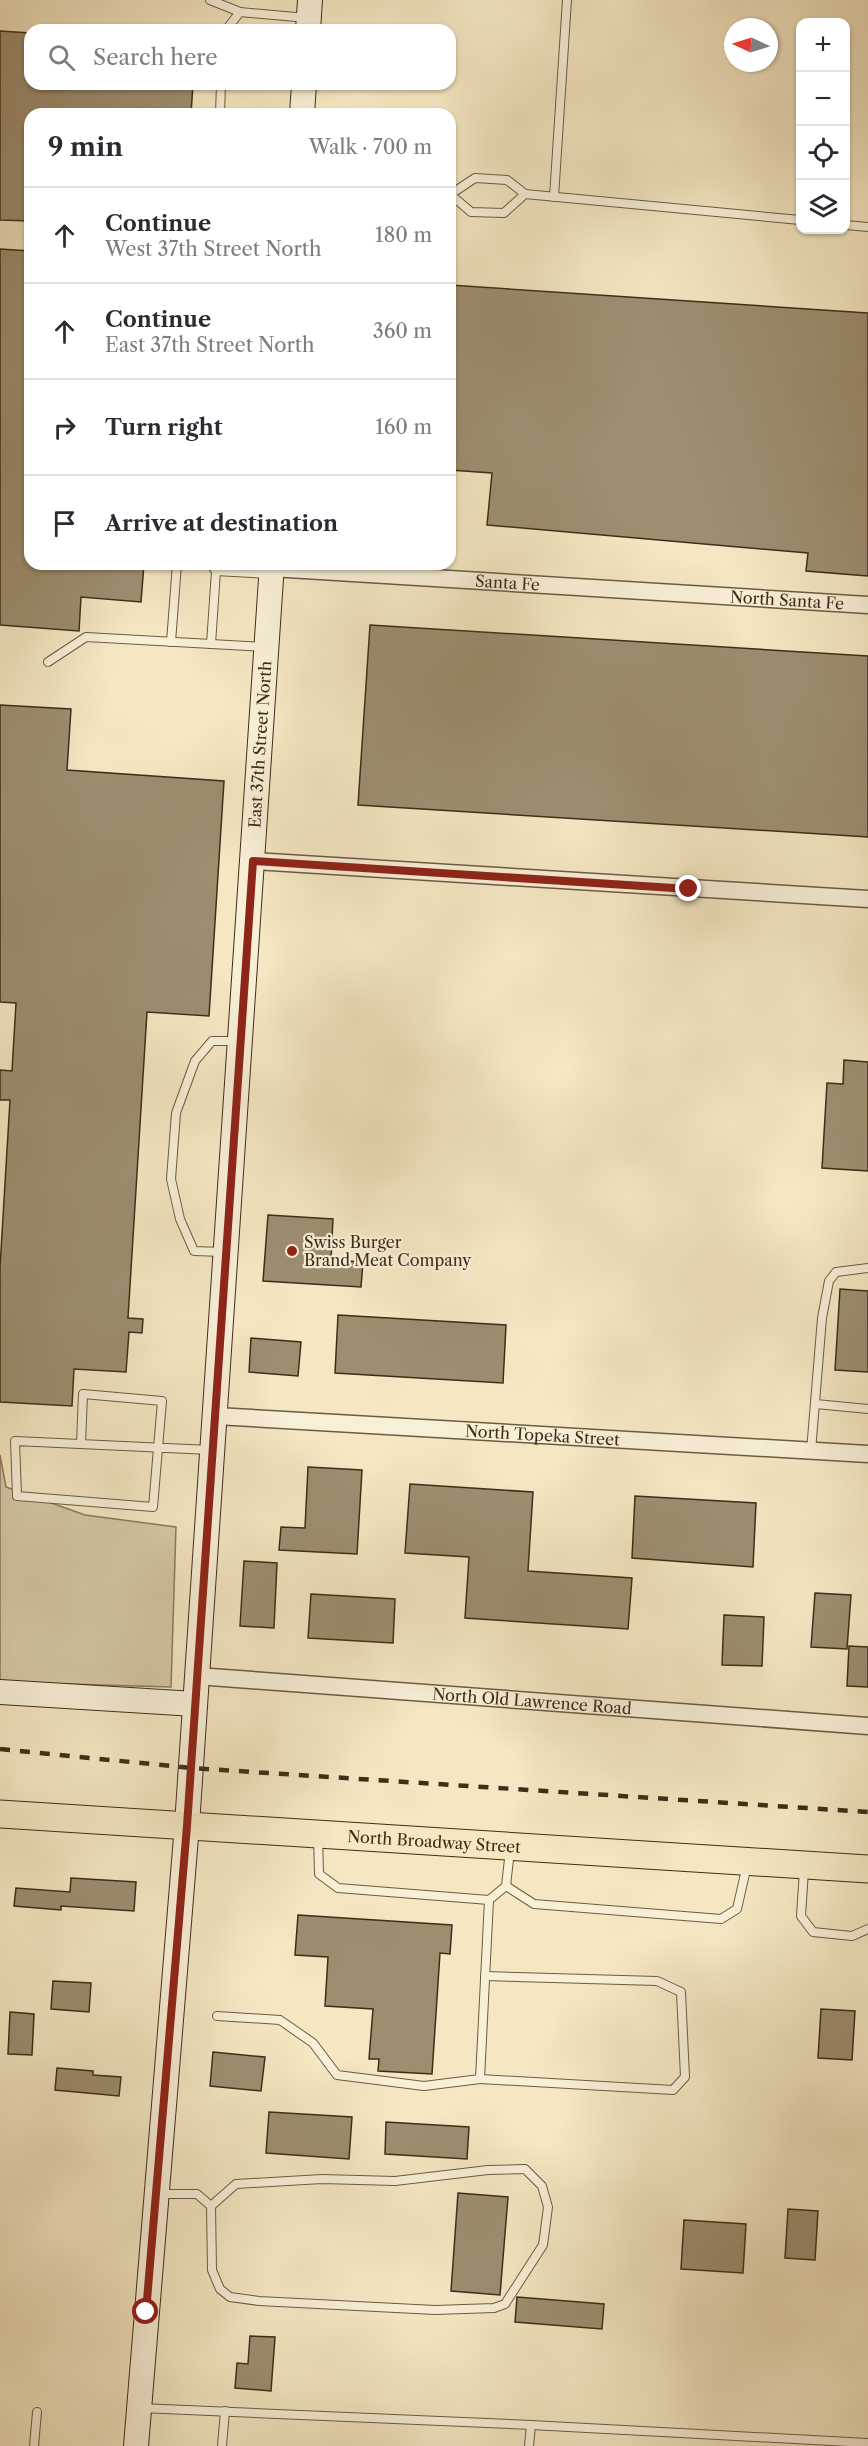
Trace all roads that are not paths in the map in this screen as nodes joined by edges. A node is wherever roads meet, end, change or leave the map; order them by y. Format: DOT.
graph roads {
  1 [pos="210,0"];
  2 [pos="567,0"];
  3 [pos="240,12"];
  4 [pos="309,16"];
  5 [pos="231,24"];
  6 [pos="221,90"];
  7 [pos="304,90"];
  8 [pos="220,108"];
  9 [pos="302,108"];
  10 [pos="456,191"];
  11 [pos="525,194"];
  12 [pos="554,197"];
  13 [pos="456,198"];
  14 [pos="796,220"];
  15 [pos="850,225"];
  16 [pos="868,227"];
  17 [pos="177,570"];
  18 [pos="213,570"];
  19 [pos="272,570"];
  20 [pos="399,570"];
  21 [pos="707,595"];
  22 [pos="868,605"];
  23 [pos="171,642"];
  24 [pos="211,644"];
  25 [pos="267,647"];
  26 [pos="48,662"];
  27 [pos="253,861"];
  28 [pos="868,899"];
  29 [pos="241,1041"];
  30 [pos="227,1253"];
  31 [pos="868,1268"];
  32 [pos="816,1404"];
  33 [pos="868,1409"];
  34 [pos="216,1416"];
  35 [pos="81,1444"];
  36 [pos="158,1448"];
  37 [pos="213,1450"];
  38 [pos="811,1451"];
  39 [pos="868,1454"];
  40 [pos="197,1676"];
  41 [pos="0,1692"];
  42 [pos="195,1704"];
  43 [pos="868,1726"];
  44 [pos="0,1814"];
  45 [pos="187,1826"];
  46 [pos="318,1833"];
  47 [pos="510,1845"];
  48 [pos="748,1861"];
  49 [pos="804,1865"];
  50 [pos="868,1869"];
  51 [pos="506,1886"];
  52 [pos="489,1900"];
  53 [pos="868,1929"];
  54 [pos="485,1976"];
  55 [pos="217,2016"];
  56 [pos="480,2079"];
  57 [pos="156,2194"];
  58 [pos="211,2206"];
  59 [pos="138,2408"];
  60 [pos="225,2411"];
  61 [pos="37,2412"];
  62 [pos="531,2425"];
  63 [pos="839,2443"];
  64 [pos="868,2443"];
  65 [pos="34,2446"];
  66 [pos="136,2446"];
  67 [pos="222,2446"];
  68 [pos="529,2446"];
  1 -- 3 [label="lane"];
  2 -- 12 [label="lane"];
  3 -- 4 [label="lane"];
  3 -- 5 [label="lane"];
  6 -- 8 [label="lane"];
  7 -- 9 [label="main road"];
  10 -- 11 [label="lane"];
  11 -- 12 [label="lane"];
  11 -- 13 [label="lane"];
  12 -- 14 [label="lane"];
  15 -- 16 [label="lane"];
  17 -- 23 [label="lane"];
  18 -- 24 [label="lane"];
  19 -- 25 [label="main road, East 37th Street North"];
  20 -- 21 [label="street, Santa Fe"];
  21 -- 22 [label="street, North Santa Fe"];
  23 -- 24 [label="lane"];
  23 -- 26 [label="lane"];
  24 -- 25 [label="lane"];
  25 -- 27 [label="main road, East 37th Street North"];
  27 -- 28 [label="street"];
  27 -- 29 [label="main road, East 37th Street North"];
  29 -- 30 [label="main road, East 37th Street North"];
  29 -- 30 [label="lane"];
  30 -- 34 [label="main road, East 37th Street North"];
  31 -- 32 [label="lane"];
  32 -- 33 [label="lane"];
  32 -- 38 [label="lane"];
  34 -- 37 [label="main road, East 37th Street North"];
  34 -- 38 [label="street, North Topeka Street"];
  35 -- 36 [label="lane"];
  35 -- 36 [label="lane"];
  35 -- 36 [label="lane"];
  36 -- 37 [label="lane"];
  37 -- 40 [label="main road, East 37th Street North"];
  38 -- 39 [label="street, North Topeka Street"];
  40 -- 42 [label="main road, East 37th Street North"];
  40 -- 43 [label="street, North Old Lawrence Road"];
  41 -- 42 [label="main road"];
  42 -- 45 [label="main road, East 37th Street North"];
  44 -- 45 [label="main road, North Broadway Street"];
  45 -- 46 [label="main road, North Broadway Street"];
  45 -- 57 [label="main road, East 37th Street North"];
  46 -- 47 [label="main road, North Broadway Street"];
  46 -- 52 [label="lane"];
  47 -- 48 [label="main road, North Broadway Street"];
  47 -- 51 [label="lane"];
  48 -- 49 [label="main road, North Broadway Street"];
  48 -- 51 [label="lane"];
  49 -- 50 [label="main road, North Broadway Street"];
  49 -- 53 [label="lane"];
  51 -- 52 [label="lane"];
  52 -- 54 [label="lane"];
  54 -- 56 [label="lane"];
  54 -- 56 [label="lane"];
  55 -- 56 [label="lane"];
  57 -- 58 [label="lane"];
  57 -- 59 [label="main road, East 37th Street North"];
  58 -- 58 [label="lane"];
  59 -- 60 [label="lane"];
  59 -- 66 [label="main road, East 37th Street North"];
  60 -- 62 [label="lane"];
  60 -- 67 [label="lane"];
  61 -- 65 [label="lane"];
  62 -- 63 [label="lane"];
  62 -- 68 [label="lane"];
  63 -- 64 [label="lane"];
}
